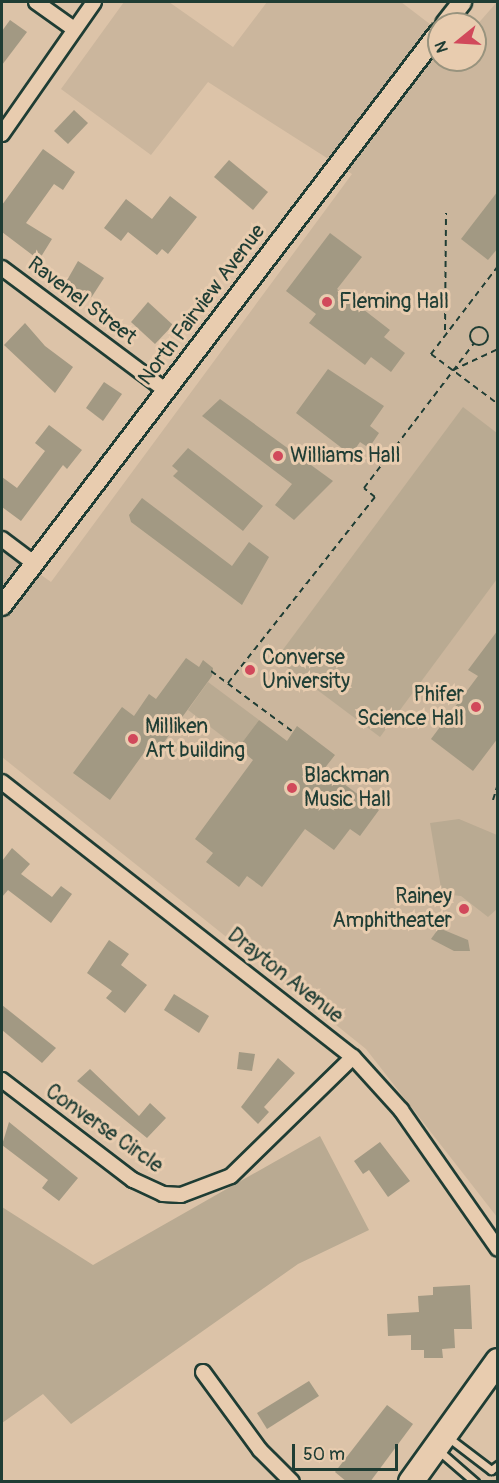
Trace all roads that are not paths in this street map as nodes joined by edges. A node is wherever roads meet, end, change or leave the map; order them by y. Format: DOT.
graph roads {
  1 [pos="36,2"];
  2 [pos="94,2"];
  3 [pos="74,29"];
  4 [pos="427,48"];
  5 [pos="2,134"];
  6 [pos="2,268"];
  7 [pos="165,390"];
  8 [pos="2,539"];
  9 [pos="34,563"];
  10 [pos="2,606"];
  11 [pos="2,782"];
  12 [pos="353,1057"];
  13 [pos="2,1080"];
  14 [pos="498,1249"];
  15 [pos="498,1361"];
  16 [pos="203,1372"];
  17 [pos="440,1441"];
  18 [pos="498,1465"];
  19 [pos="292,1482"];
  20 [pos="411,1482"];
  21 [pos="475,1482"];
  1 -- 3 [label="street"];
  2 -- 3 [label="street"];
  3 -- 5 [label="street"];
  4 -- 7 [label="street, North Fairview Avenue"];
  6 -- 7 [label="street, Ravenel Street"];
  7 -- 9 [label="street, North Fairview Avenue"];
  8 -- 9 [label="street"];
  9 -- 10 [label="street, North Fairview Avenue"];
  11 -- 12 [label="street, Drayton Avenue"];
  12 -- 13 [label="street, Converse Circle"];
  12 -- 14 [label="street, Drayton Avenue"];
  15 -- 17 [label="highway"];
  16 -- 19 [label="street"];
  17 -- 18 [label="lane"];
  17 -- 20 [label="highway"];
  17 -- 21 [label="lane"];
}
